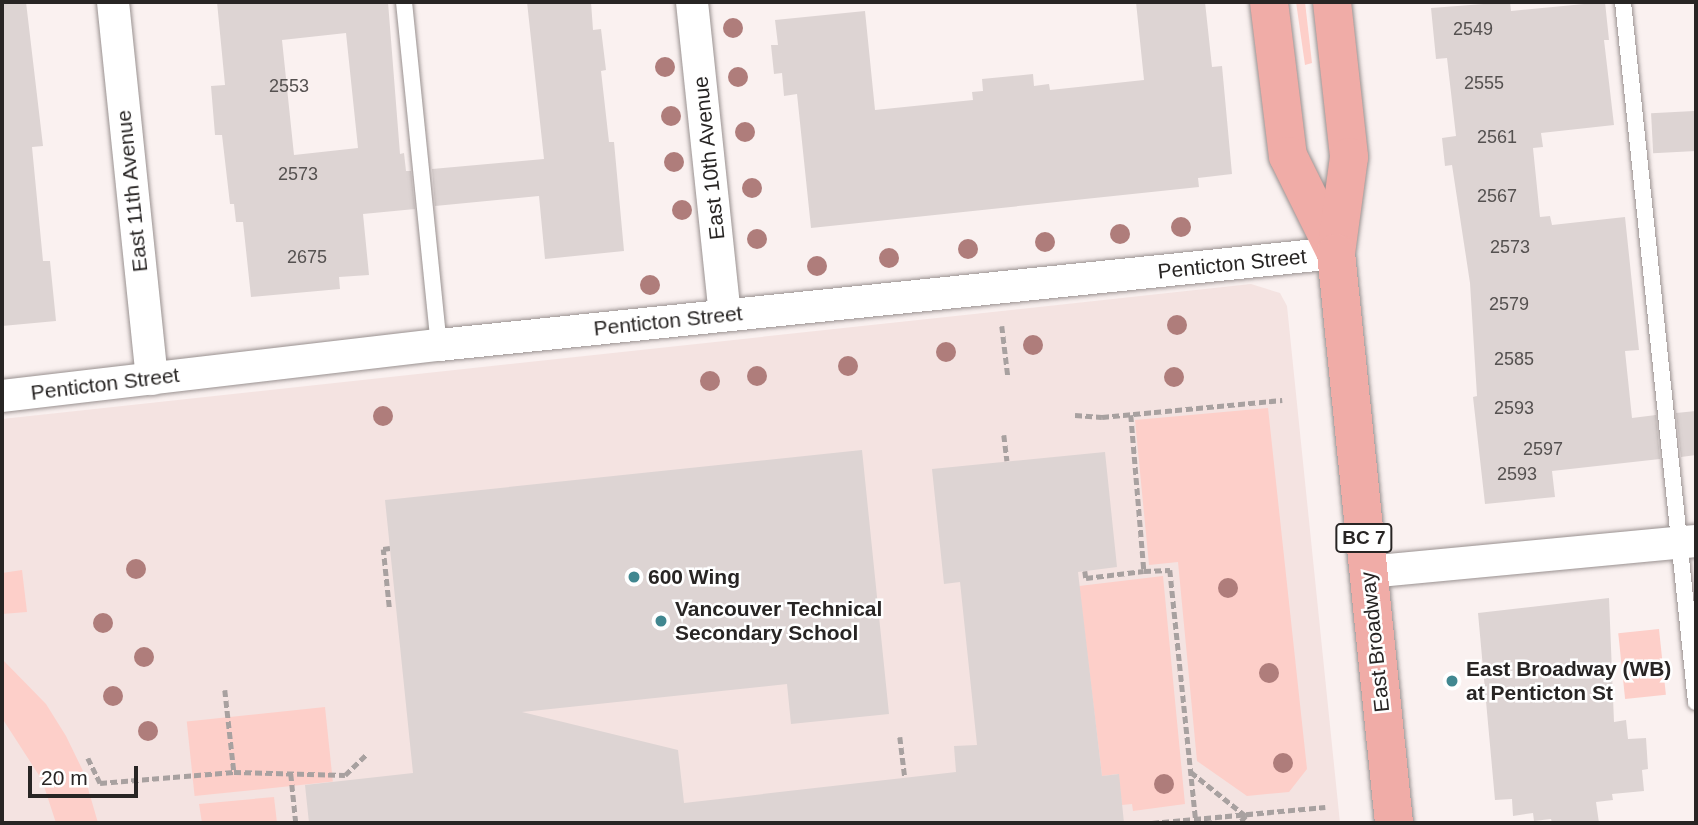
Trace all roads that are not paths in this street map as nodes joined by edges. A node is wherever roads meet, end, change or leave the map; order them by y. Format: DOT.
graph roads {
  1 [pos="113,2"];
  2 [pos="404,2"];
  3 [pos="692,2"];
  4 [pos="1269,2"];
  5 [pos="1332,2"];
  6 [pos="1623,2"];
  7 [pos="1336,253"];
  8 [pos="725,315"];
  9 [pos="439,345"];
  10 [pos="152,379"];
  11 [pos="2,396"];
  12 [pos="1688,542"];
  13 [pos="1368,572"];
  14 [pos="1696,702"];
  15 [pos="1394,823"];
  1 -- 10 [label="street, East 11th Avenue"];
  2 -- 9 [label="lane"];
  3 -- 8 [label="street, East 10th Avenue"];
  4 -- 7 [label="main road, East Broadway / BC 7"];
  5 -- 7 [label="main road, East Broadway / BC 7"];
  6 -- 12 [label="lane"];
  7 -- 8 [label="street, Penticton Street"];
  7 -- 13 [label="main road, East Broadway / BC 7"];
  8 -- 9 [label="street, Penticton Street"];
  9 -- 10 [label="street, Penticton Street"];
  10 -- 11 [label="street, Penticton Street"];
  12 -- 13 [label="street"];
  12 -- 14 [label="lane"];
  13 -- 15 [label="main road, East Broadway / BC 7"];
}
